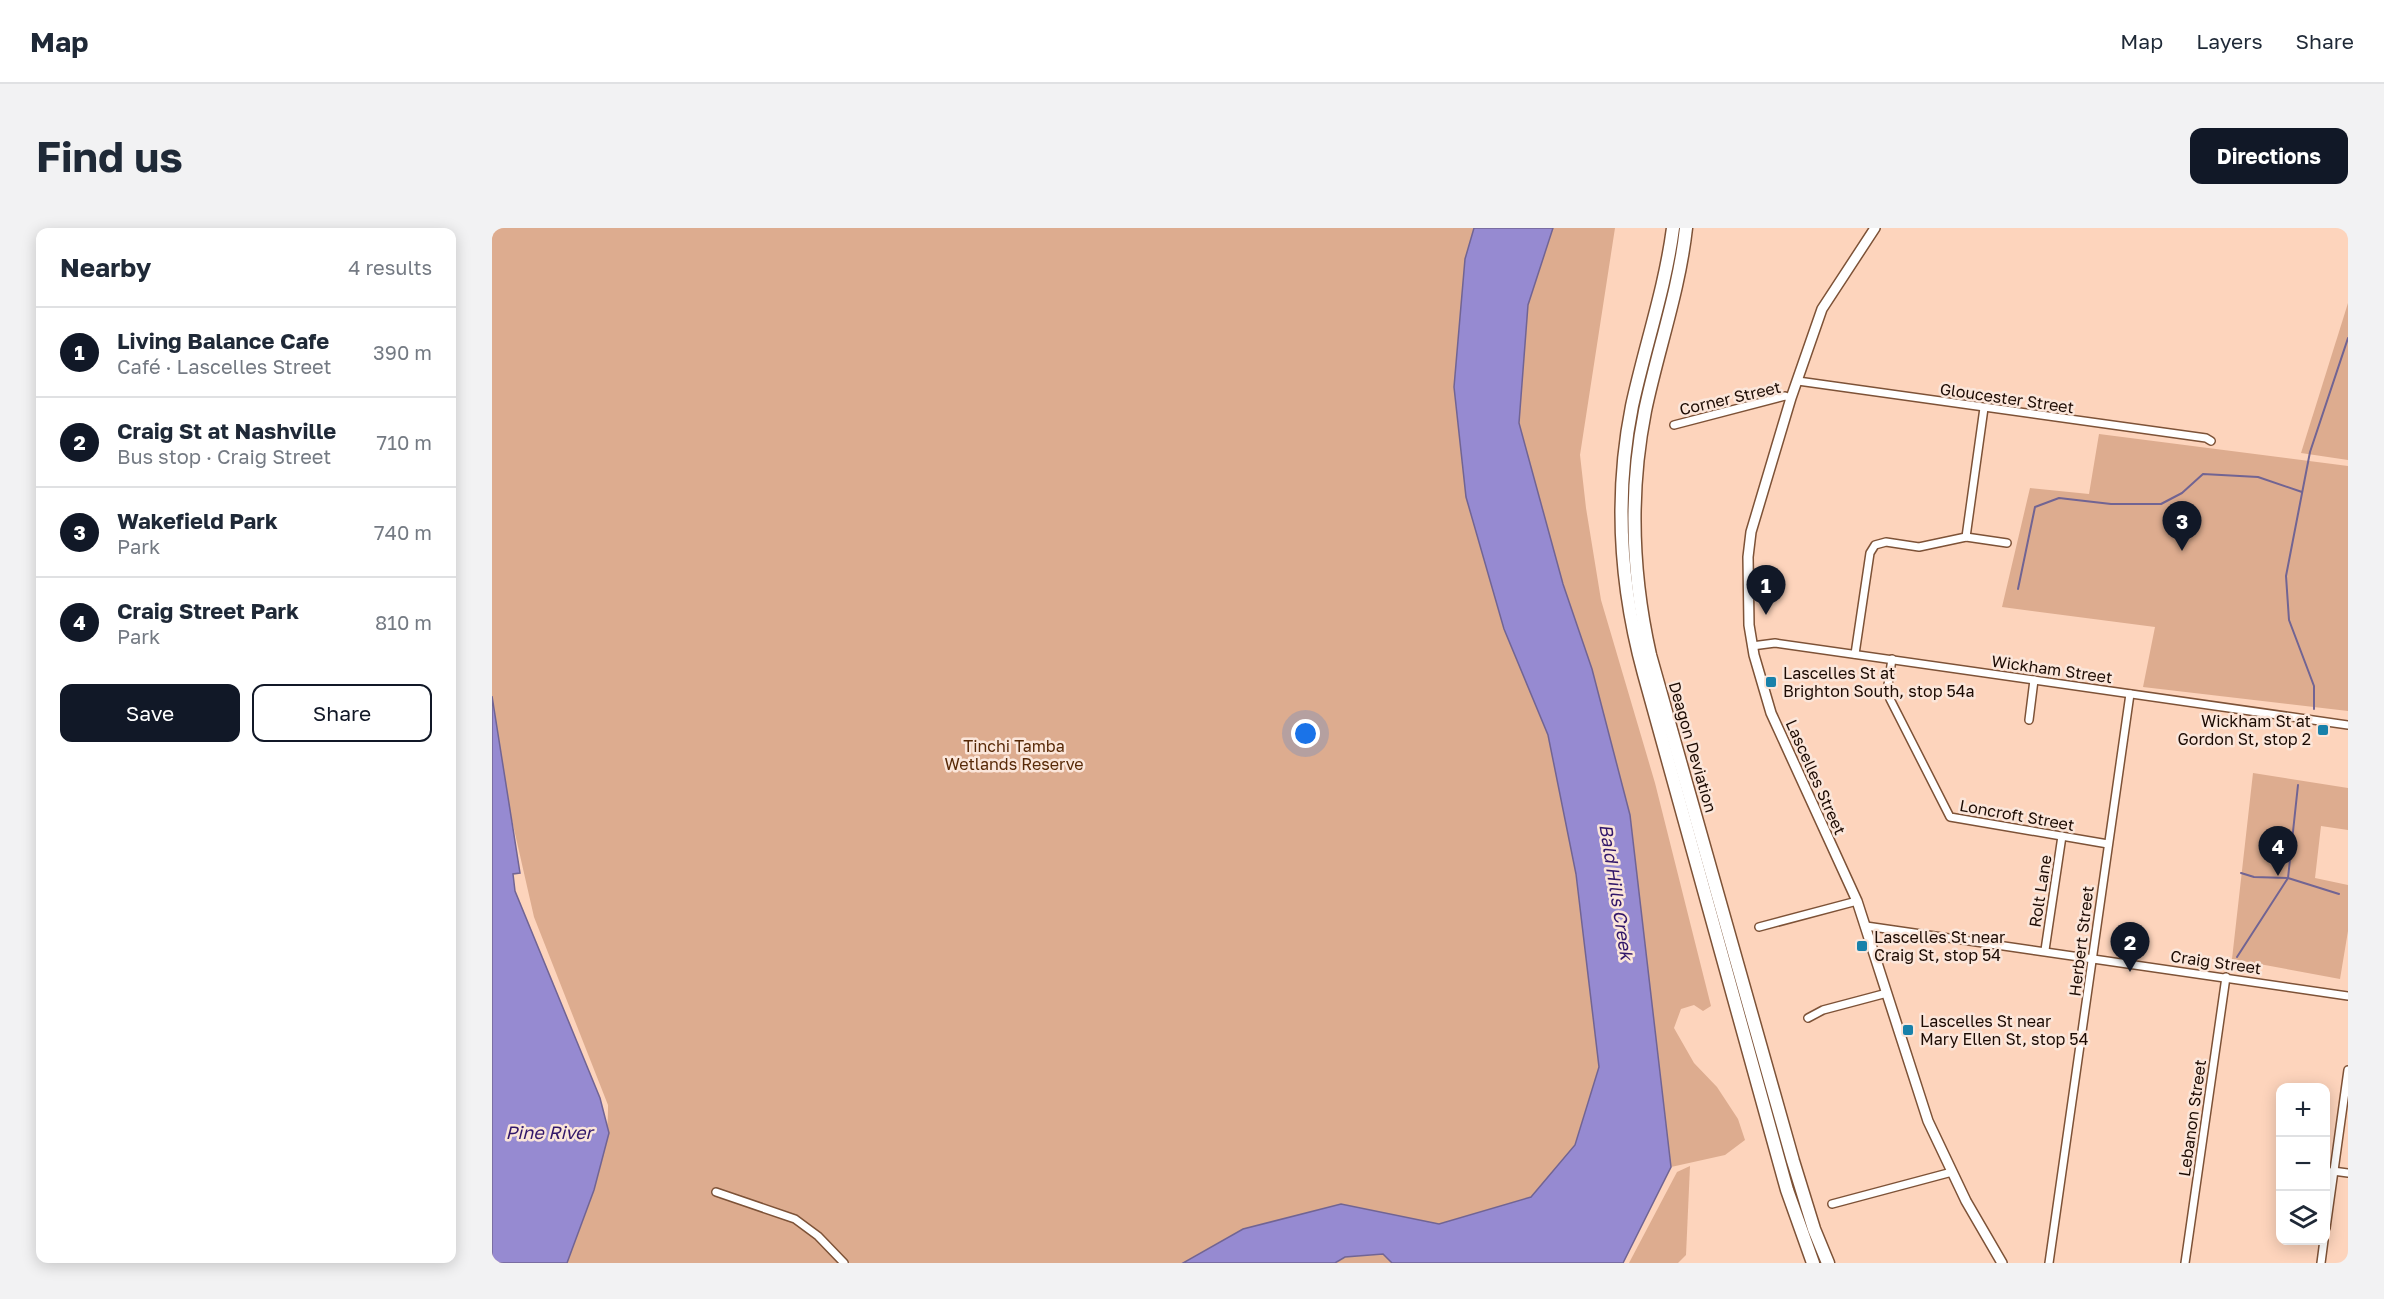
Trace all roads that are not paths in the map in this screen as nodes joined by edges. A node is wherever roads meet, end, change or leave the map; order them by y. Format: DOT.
graph roads {
  1 [pos="1673,228"];
  2 [pos="1686,228"];
  3 [pos="1875,228"];
  4 [pos="1798,381"];
  5 [pos="1791,398"];
  6 [pos="1984,408"];
  7 [pos="1674,425"];
  8 [pos="2211,441"];
  9 [pos="1966,537"];
  10 [pos="1870,538"];
  11 [pos="2007,543"];
  12 [pos="1875,545"];
  13 [pos="1752,646"];
  14 [pos="1855,654"];
  15 [pos="1892,659"];
  16 [pos="2034,680"];
  17 [pos="2130,694"];
  18 [pos="2029,720"];
  19 [pos="2348,725"];
  20 [pos="2062,836"];
  21 [pos="2108,844"];
  22 [pos="1857,902"];
  23 [pos="1866,926"];
  24 [pos="1759,927"];
  25 [pos="2044,950"];
  26 [pos="2092,958"];
  27 [pos="2226,977"];
  28 [pos="1887,993"];
  29 [pos="2348,996"];
  30 [pos="1808,1018"];
  31 [pos="2348,1070"];
  32 [pos="2333,1171"];
  33 [pos="1952,1172"];
  34 [pos="2348,1173"];
  35 [pos="716,1192"];
  36 [pos="2330,1192"];
  37 [pos="1832,1204"];
  38 [pos="2323,1245"];
  39 [pos="844,1263"];
  40 [pos="1813,1263"];
  41 [pos="1828,1263"];
  42 [pos="2002,1263"];
  43 [pos="2049,1263"];
  44 [pos="2185,1263"];
  45 [pos="2321,1263"];
  1 -- 40 [label="highway, Deagon Deviation"];
  2 -- 41 [label="highway, Deagon Deviation"];
  3 -- 4 [label="street, Lascelles Street"];
  4 -- 5 [label="street, Lascelles Street"];
  4 -- 6 [label="street, Gloucester Street"];
  5 -- 7 [label="street, Corner Street"];
  5 -- 13 [label="street, Lascelles Street"];
  6 -- 8 [label="street, Gloucester Street"];
  6 -- 9 [label="street"];
  9 -- 11 [label="street"];
  9 -- 12 [label="street"];
  10 -- 12 [label="street"];
  12 -- 14 [label="street"];
  13 -- 14 [label="street, Wickham Street"];
  13 -- 22 [label="street, Lascelles Street"];
  14 -- 15 [label="street, Wickham Street"];
  15 -- 16 [label="street, Wickham Street"];
  15 -- 20 [label="street, Loncroft Street"];
  16 -- 17 [label="street, Wickham Street"];
  16 -- 18 [label="street"];
  17 -- 19 [label="street, Wickham Street"];
  17 -- 21 [label="street, Herbert Street"];
  20 -- 21 [label="street, Loncroft Street"];
  20 -- 25 [label="street, Rolt Lane"];
  21 -- 26 [label="street, Herbert Street"];
  22 -- 23 [label="street, Lascelles Street"];
  22 -- 24 [label="street"];
  23 -- 25 [label="street, Craig Street"];
  23 -- 28 [label="street, Lascelles Street"];
  25 -- 26 [label="street, Craig Street"];
  26 -- 27 [label="street, Craig Street"];
  26 -- 43 [label="street, Herbert Street"];
  27 -- 29 [label="street, Craig Street"];
  27 -- 44 [label="street, Lebanon Street"];
  28 -- 30 [label="street"];
  28 -- 33 [label="street, Lascelles Street"];
  31 -- 32 [label="street"];
  32 -- 34 [label="street"];
  32 -- 36 [label="street"];
  33 -- 37 [label="street"];
  33 -- 42 [label="street, Lascelles Street"];
  35 -- 39 [label="street"];
  38 -- 45 [label="street"];
}
